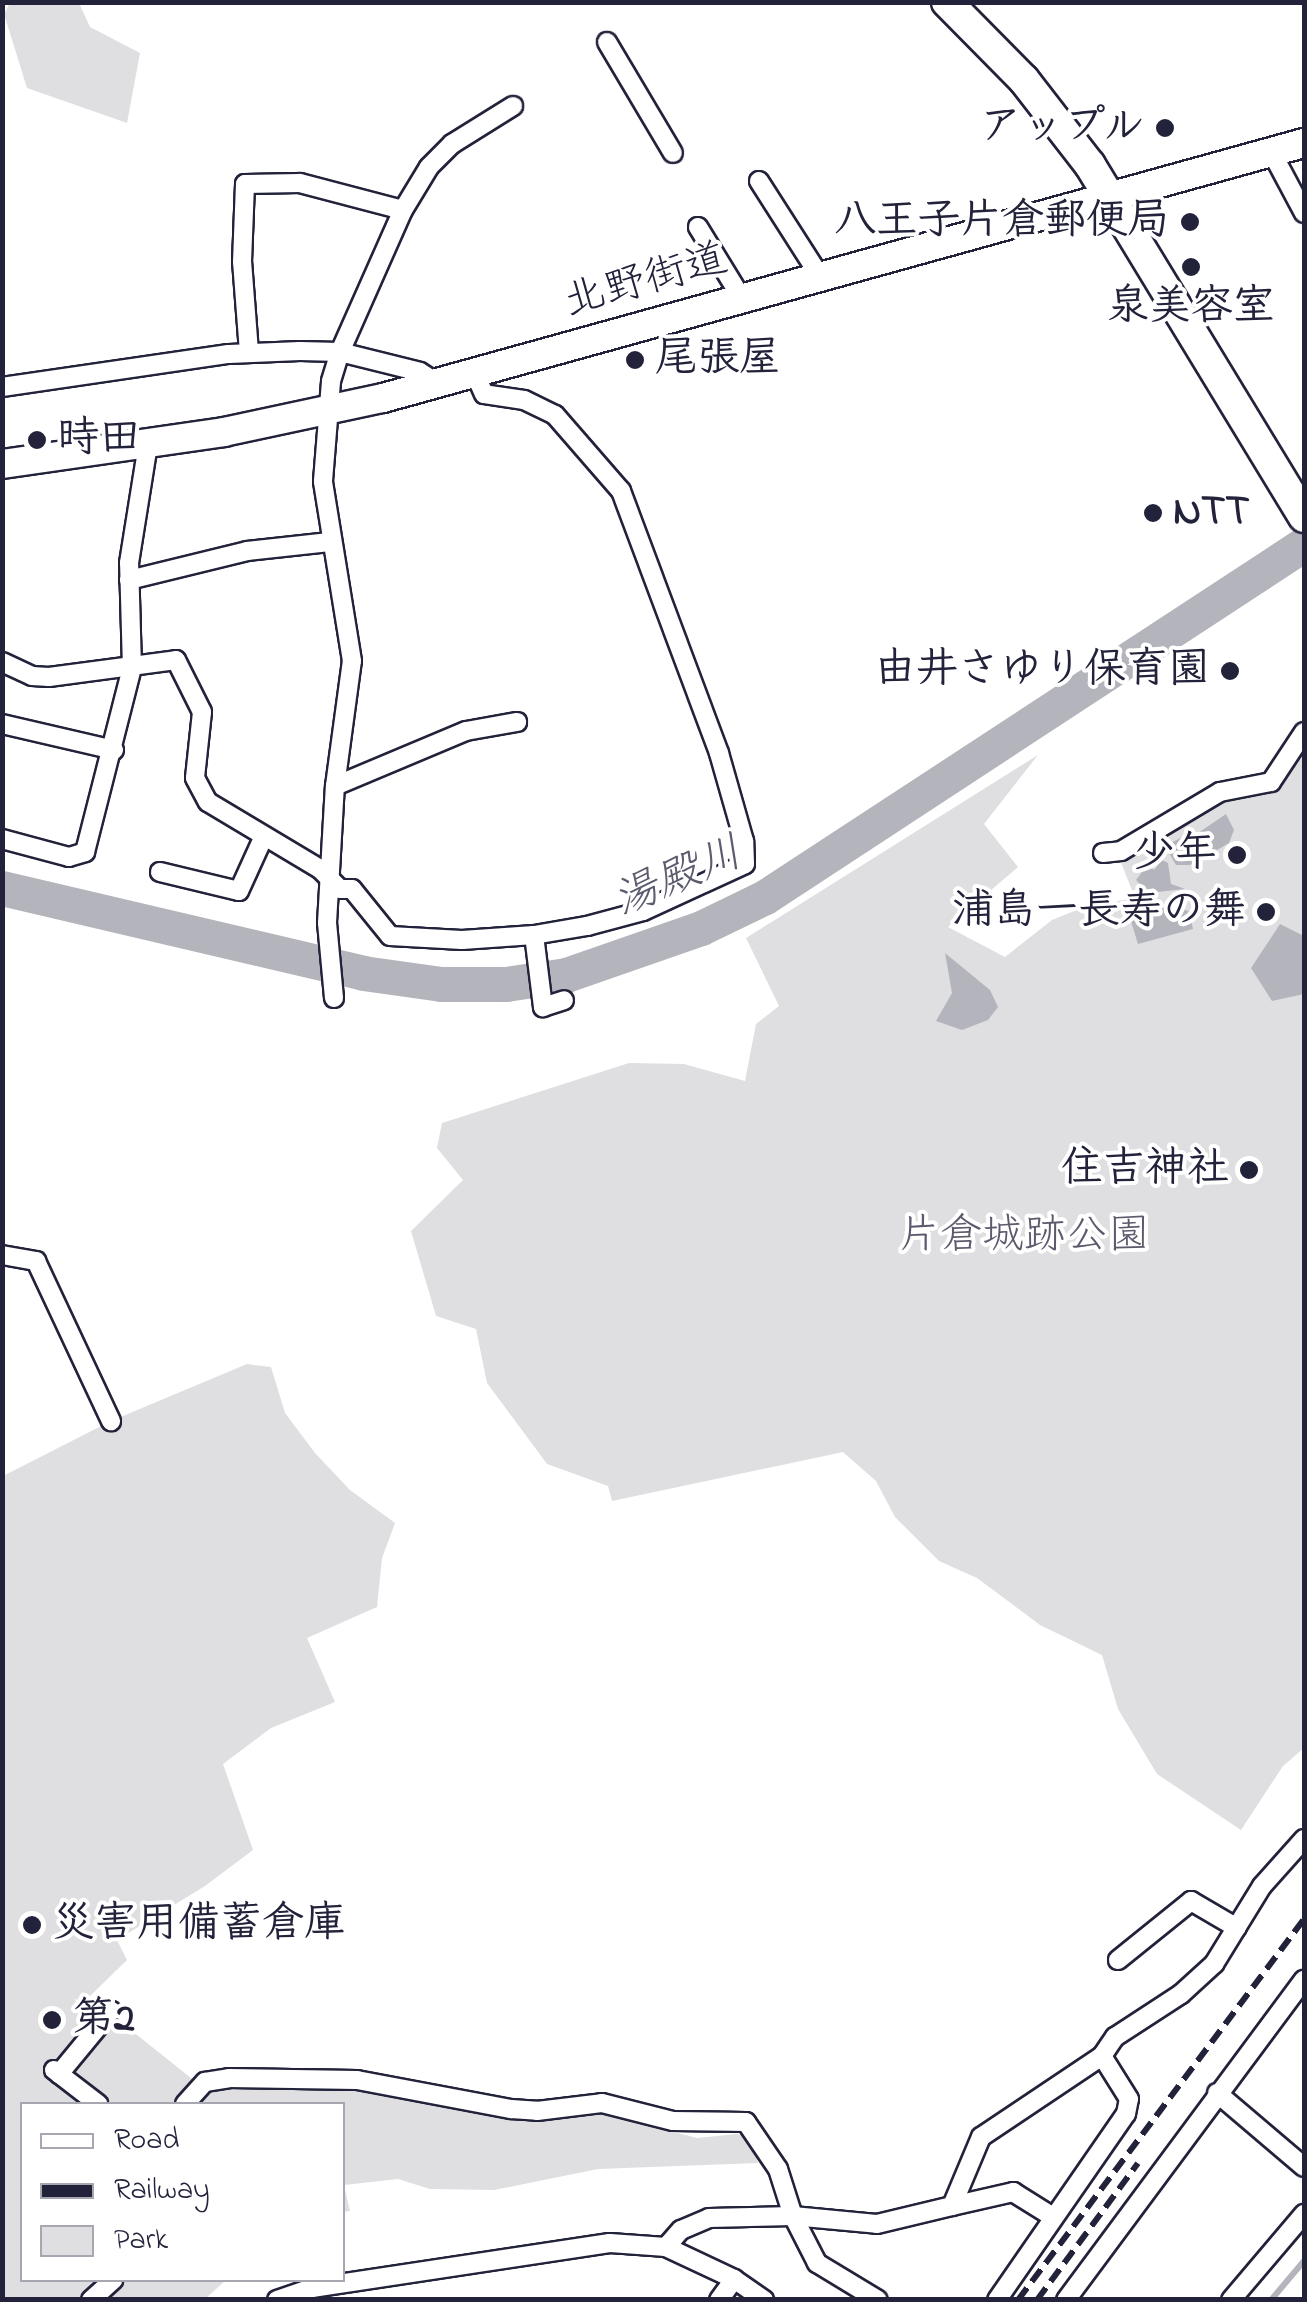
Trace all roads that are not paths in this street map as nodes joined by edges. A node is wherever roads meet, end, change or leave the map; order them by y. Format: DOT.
graph roads {
  1 [pos="947,2"];
  2 [pos="607,42"];
  3 [pos="513,106"];
  4 [pos="1304,143"];
  5 [pos="672,152"];
  6 [pos="1272,153"];
  7 [pos="759,181"];
  8 [pos="1110,195"];
  9 [pos="403,210"];
  10 [pos="1304,213"];
  11 [pos="698,226"];
  12 [pos="820,275"];
  13 [pos="741,297"];
  14 [pos="248,352"];
  15 [pos="340,352"];
  16 [pos="474,372"];
  17 [pos="437,383"];
  18 [pos="2,387"];
  19 [pos="326,410"];
  20 [pos="148,445"];
  21 [pos="2,464"];
  22 [pos="1304,516"];
  23 [pos="330,542"];
  24 [pos="129,580"];
  25 [pos="2,662"];
  26 [pos="132,668"];
  27 [pos="518,722"];
  28 [pos="2,724"];
  29 [pos="1304,732"];
  30 [pos="114,750"];
  31 [pos="335,786"];
  32 [pos="263,838"];
  33 [pos="2,839"];
  34 [pos="1103,852"];
  35 [pos="160,872"];
  36 [pos="330,879"];
  37 [pos="534,938"];
  38 [pos="334,996"];
  39 [pos="564,1000"];
  40 [pos="2,1255"];
  41 [pos="111,1420"];
  42 [pos="1304,1839"];
  43 [pos="1237,1928"];
  44 [pos="1118,1960"];
  45 [pos="1304,1980"];
  46 [pos="111,2011"];
  47 [pos="1102,2056"];
  48 [pos="1218,2093"];
  49 [pos="95,2102"];
  50 [pos="187,2102"];
  51 [pos="1304,2167"];
  52 [pos="952,2206"];
  53 [pos="1304,2214"];
  54 [pos="793,2216"];
  55 [pos="1053,2217"];
  56 [pos="666,2246"];
  57 [pos="734,2279"];
  58 [pos="111,2282"];
  59 [pos="872,2298"];
  60 [pos="91,2300"];
  61 [pos="277,2300"];
  62 [pos="719,2300"];
  63 [pos="764,2300"];
  64 [pos="997,2300"];
  65 [pos="1066,2300"];
  66 [pos="1230,2300"];
  1 -- 8 [label="highway"];
  2 -- 5 [label="street"];
  3 -- 9 [label="street"];
  4 -- 6 [label="main road, 北野街道"];
  6 -- 8 [label="main road, 北野街道"];
  6 -- 10 [label="street"];
  7 -- 12 [label="street"];
  8 -- 12 [label="main road, 北野街道"];
  8 -- 22 [label="highway"];
  9 -- 14 [label="street"];
  9 -- 15 [label="street"];
  11 -- 13 [label="street"];
  12 -- 13 [label="main road, 北野街道"];
  13 -- 16 [label="main road, 北野街道"];
  14 -- 15 [label="street"];
  14 -- 18 [label="street"];
  15 -- 17 [label="street"];
  15 -- 19 [label="street"];
  16 -- 17 [label="main road, 北野街道"];
  16 -- 37 [label="street"];
  17 -- 19 [label="main road, 北野街道"];
  19 -- 20 [label="main road, 北野街道"];
  19 -- 23 [label="street"];
  20 -- 21 [label="main road, 北野街道"];
  20 -- 24 [label="street"];
  23 -- 24 [label="street"];
  23 -- 31 [label="street"];
  24 -- 26 [label="street"];
  25 -- 26 [label="street"];
  26 -- 30 [label="street"];
  26 -- 32 [label="street"];
  27 -- 31 [label="street"];
  28 -- 30 [label="street"];
  29 -- 34 [label="street"];
  30 -- 33 [label="street"];
  31 -- 36 [label="street"];
  32 -- 35 [label="street"];
  32 -- 36 [label="street"];
  36 -- 37 [label="street"];
  36 -- 38 [label="street"];
  37 -- 39 [label="street"];
  40 -- 41 [label="street"];
  42 -- 43 [label="street"];
  43 -- 44 [label="street"];
  43 -- 47 [label="street"];
  45 -- 48 [label="street"];
  46 -- 49 [label="street"];
  47 -- 52 [label="street"];
  47 -- 55 [label="street"];
  48 -- 51 [label="street"];
  48 -- 65 [label="street"];
  50 -- 54 [label="street"];
  52 -- 54 [label="street"];
  52 -- 55 [label="street"];
  53 -- 66 [label="street"];
  54 -- 56 [label="street"];
  54 -- 59 [label="street"];
  55 -- 64 [label="street"];
  56 -- 57 [label="street"];
  56 -- 61 [label="street"];
  57 -- 62 [label="street"];
  57 -- 63 [label="street"];
  58 -- 60 [label="street"];
}
